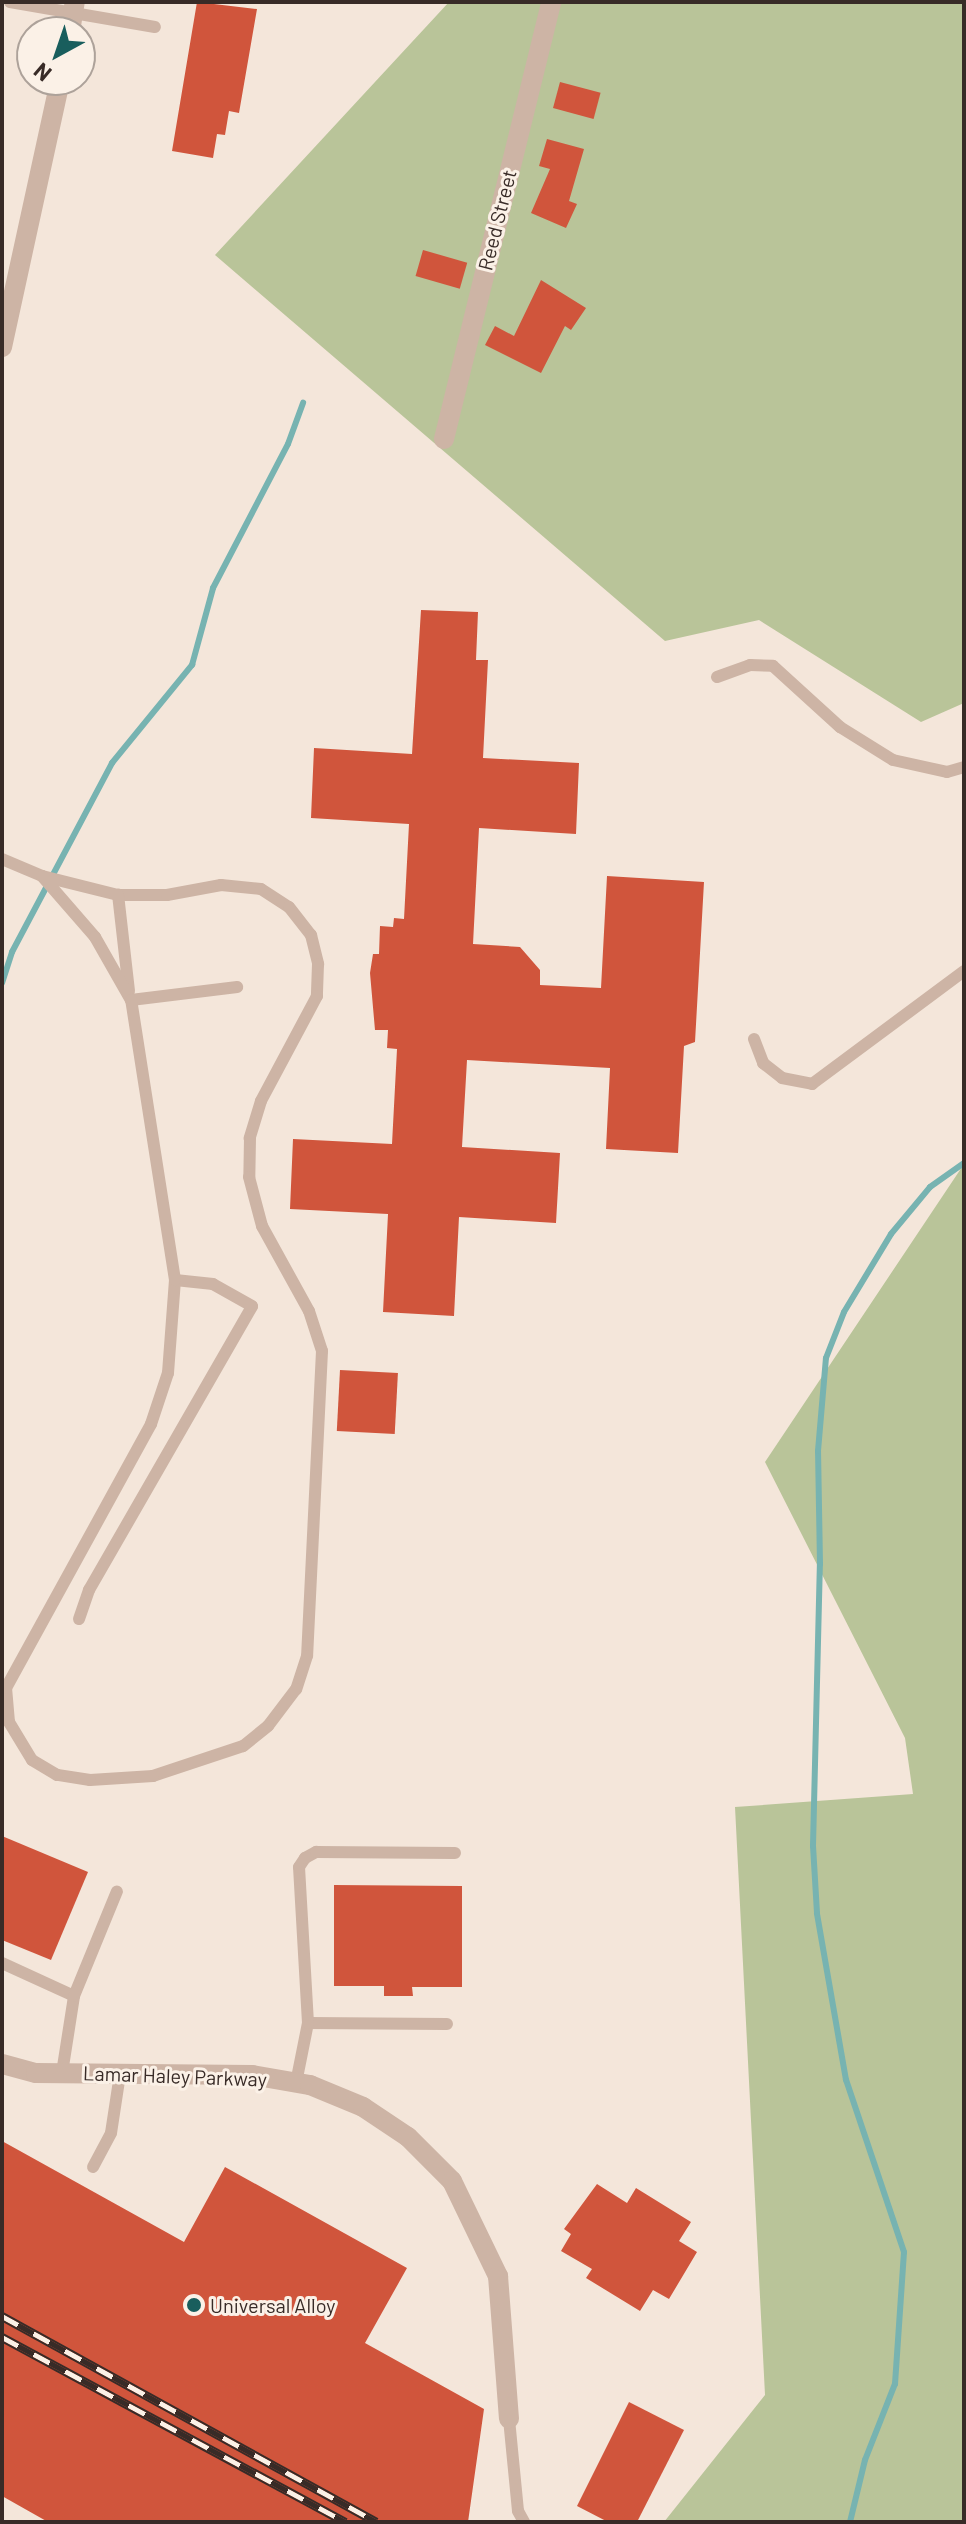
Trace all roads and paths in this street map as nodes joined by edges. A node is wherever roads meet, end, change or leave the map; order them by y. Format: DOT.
graph roads {
  1 [pos="10,2"];
  2 [pos="551,2"];
  3 [pos="73,16"];
  4 [pos="96,19"];
  5 [pos="155,27"];
  6 [pos="57,96"];
  7 [pos="2,347"];
  8 [pos="444,439"];
  9 [pos="717,677"];
  10 [pos="964,767"];
  11 [pos="2,859"];
  12 [pos="42,876"];
  13 [pos="118,895"];
  14 [pos="964,971"];
  15 [pos="237,987"];
  16 [pos="130,996"];
  17 [pos="754,1039"];
  18 [pos="175,1280"];
  19 [pos="79,1619"];
  20 [pos="455,1853"];
  21 [pos="117,1891"];
  22 [pos="2,1963"];
  23 [pos="74,1996"];
  24 [pos="308,2023"];
  25 [pos="447,2024"];
  26 [pos="2,2064"];
  27 [pos="62,2073"];
  28 [pos="120,2074"];
  29 [pos="296,2083"];
  30 [pos="93,2167"];
  31 [pos="509,2419"];
  32 [pos="524,2522"];
  1 -- 3 [label="lane"];
  2 -- 8 [label="street, Reed Street"];
  4 -- 5 [label="lane"];
  6 -- 7 [label="street"];
  9 -- 10 [label="lane"];
  11 -- 12 [label="lane"];
  12 -- 13 [label="lane"];
  12 -- 16 [label="lane"];
  13 -- 16 [label="lane"];
  13 -- 18 [label="lane"];
  14 -- 17 [label="lane"];
  15 -- 16 [label="lane"];
  16 -- 18 [label="lane"];
  18 -- 19 [label="lane"];
  20 -- 24 [label="lane"];
  21 -- 23 [label="lane"];
  22 -- 23 [label="lane"];
  23 -- 27 [label="lane"];
  24 -- 25 [label="lane"];
  24 -- 29 [label="lane"];
  26 -- 27 [label="street, Lamar Haley Parkway"];
  27 -- 28 [label="street, Lamar Haley Parkway"];
  28 -- 29 [label="street, Lamar Haley Parkway"];
  28 -- 30 [label="lane"];
  29 -- 31 [label="street, Lamar Haley Parkway"];
  31 -- 32 [label="lane"];
}
